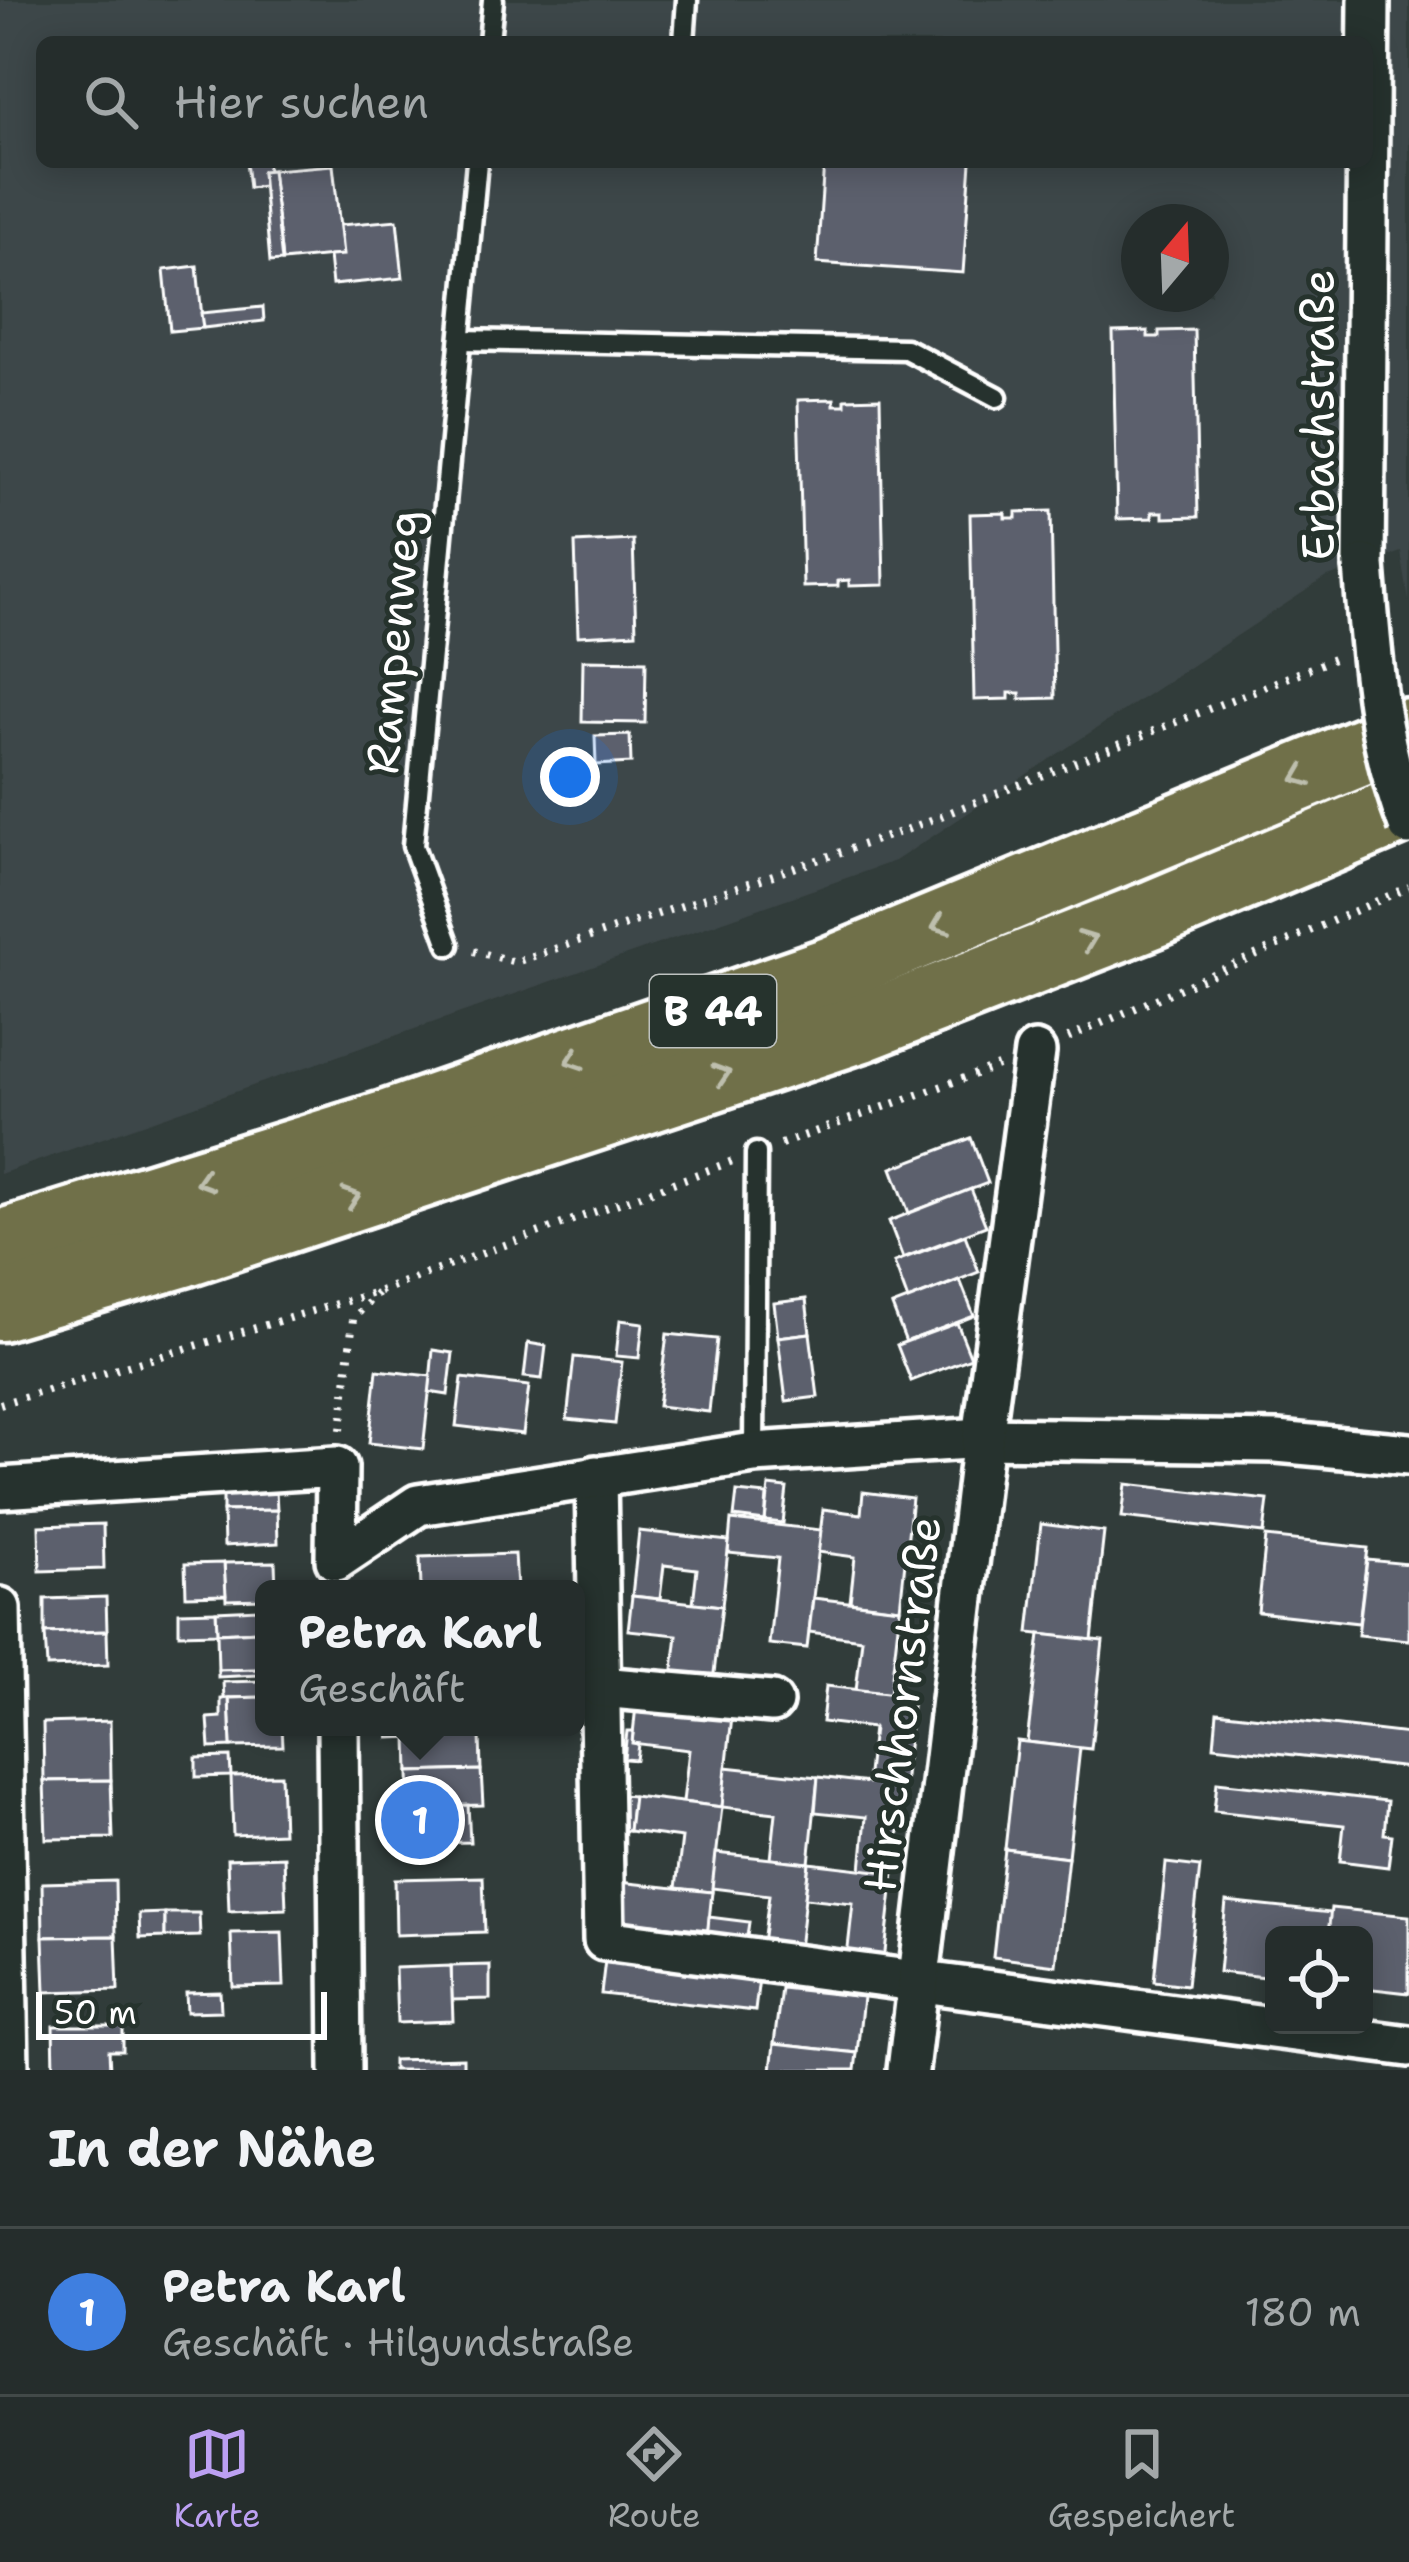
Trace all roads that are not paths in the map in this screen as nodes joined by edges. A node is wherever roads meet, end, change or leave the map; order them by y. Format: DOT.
graph roads {
  1 [pos="493,0"];
  2 [pos="686,0"];
  3 [pos="1369,0"];
  4 [pos="490,36"];
  5 [pos="683,36"];
  6 [pos="1369,36"];
  7 [pos="476,168"];
  8 [pos="1368,168"];
  9 [pos="460,340"];
  10 [pos="997,397"];
  11 [pos="1409,732"];
  12 [pos="1409,806"];
  13 [pos="1409,825"];
  14 [pos="449,945"];
  15 [pos="1035,1052"];
  16 [pos="756,1153"];
  17 [pos="0,1244"];
  18 [pos="0,1307"];
  19 [pos="983,1438"];
  20 [pos="754,1454"];
  21 [pos="1409,1454"];
  22 [pos="596,1477"];
  23 [pos="0,1488"];
  24 [pos="337,1575"];
  25 [pos="0,1608"];
  26 [pos="600,1687"];
  27 [pos="772,1702"];
  28 [pos="338,1736"];
  29 [pos="917,1983"];
  30 [pos="1409,2046"];
  31 [pos="8,2070"];
  32 [pos="341,2070"];
  33 [pos="908,2070"];
  1 -- 4 [label="lane"];
  2 -- 5 [label="lane"];
  3 -- 6 [label="street, Erbachstraße, bridge"];
  7 -- 9 [label="lane, Rampenweg"];
  8 -- 13 [label="street, Erbachstraße, bridge"];
  9 -- 10 [label="lane"];
  9 -- 14 [label="lane, Rampenweg"];
  11 -- 17 [label="highway, B 44, one-way"];
  18 -- 12 [label="highway, B 44, one-way"];
  15 -- 19 [label="street, Hirschhornstraße"];
  16 -- 20 [label="lane"];
  19 -- 20 [label="street"];
  19 -- 21 [label="street"];
  19 -- 29 [label="street, Hirschhornstraße"];
  20 -- 22 [label="street"];
  22 -- 24 [label="street"];
  22 -- 26 [label="street"];
  23 -- 24 [label="street"];
  25 -- 31 [label="street"];
  26 -- 27 [label="street"];
  26 -- 29 [label="street"];
  28 -- 32 [label="street"];
  29 -- 30 [label="street"];
  29 -- 33 [label="street, Hirschhornstraße"];
}
